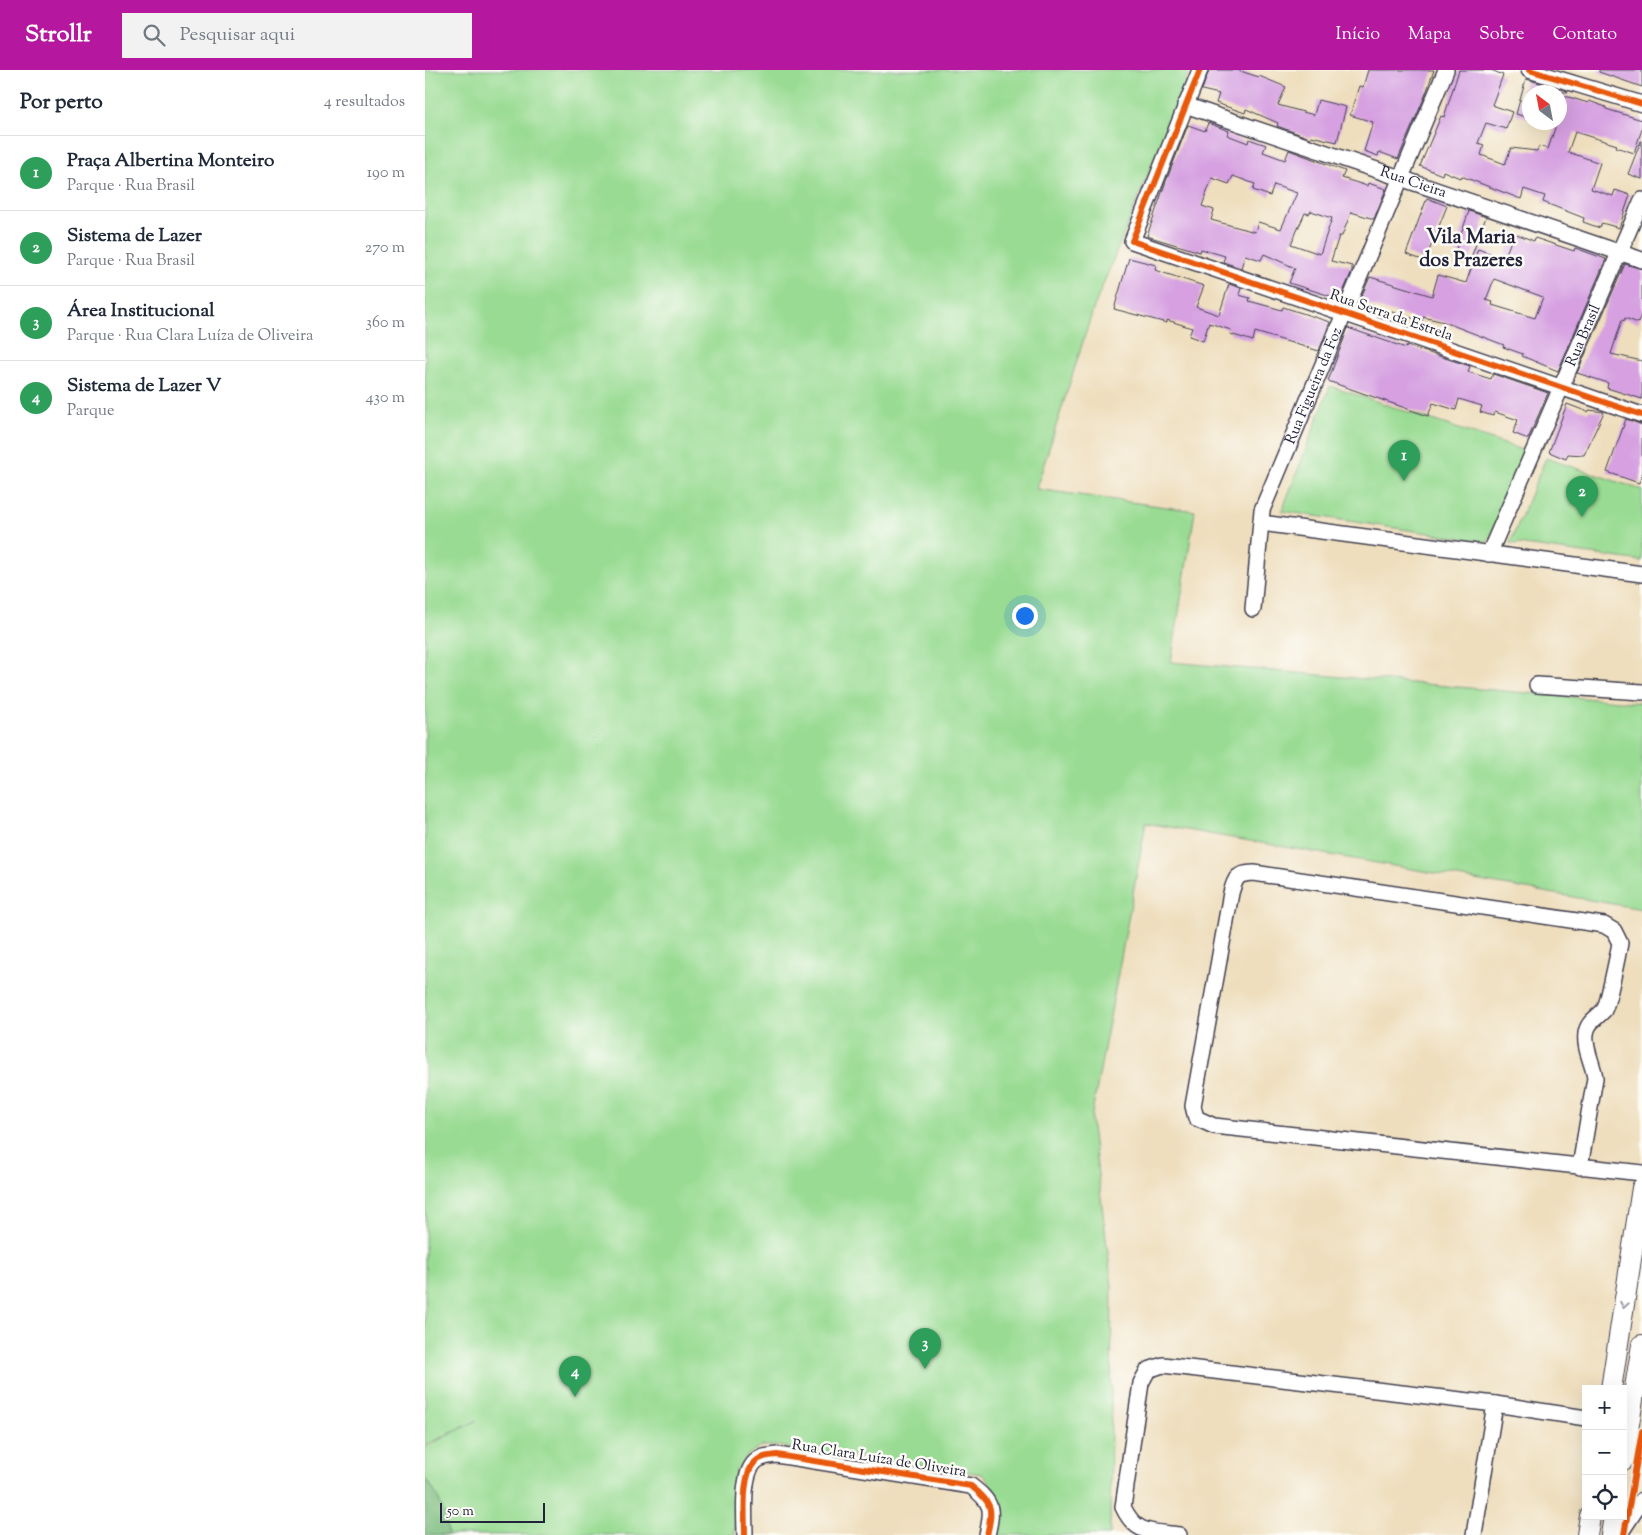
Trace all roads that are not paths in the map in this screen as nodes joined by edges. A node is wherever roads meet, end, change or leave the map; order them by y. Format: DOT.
graph roads {
  1 [pos="1200,70"];
  2 [pos="1446,70"];
  3 [pos="1529,70"];
  4 [pos="1185,104"];
  5 [pos="1642,104"];
  6 [pos="1401,178"];
  7 [pos="1642,200"];
  8 [pos="1620,252"];
  9 [pos="1642,260"];
  10 [pos="1344,314"];
  11 [pos="1561,388"];
  12 [pos="1642,415"];
  13 [pos="1262,516"];
  14 [pos="1489,554"];
  15 [pos="1642,574"];
  16 [pos="1253,610"];
  17 [pos="1537,685"];
  18 [pos="1642,692"];
  19 [pos="1580,1167"];
  20 [pos="1642,1173"];
  21 [pos="1642,1188"];
  22 [pos="1642,1345"];
  23 [pos="1612,1385"];
  24 [pos="1495,1404"];
  25 [pos="1582,1417"];
  26 [pos="1627,1436"];
  27 [pos="1642,1500"];
  28 [pos="1589,1520"];
  29 [pos="1613,1520"];
  30 [pos="745,1535"];
  31 [pos="987,1535"];
  32 [pos="1179,1535"];
  33 [pos="1474,1535"];
  34 [pos="1587,1535"];
  35 [pos="1611,1535"];
  36 [pos="1619,1535"];
  1 -- 4 [label="street"];
  2 -- 6 [label="street, Rua Figueira da Foz"];
  3 -- 5 [label="street"];
  4 -- 6 [label="street, Rua Cieira"];
  4 -- 10 [label="street, Rua Serra da Estrela"];
  6 -- 8 [label="street, Rua Cieira"];
  6 -- 10 [label="street, Rua Figueira da Foz"];
  7 -- 8 [label="street, Rua Brasil"];
  8 -- 9 [label="street, Rua Cieira"];
  8 -- 11 [label="street, Rua Brasil"];
  10 -- 11 [label="street, Rua Serra da Estrela"];
  10 -- 13 [label="street, Rua Figueira da Foz"];
  11 -- 12 [label="street, Rua Serra da Estrela"];
  11 -- 14 [label="street, Rua Brasil"];
  13 -- 14 [label="street"];
  13 -- 16 [label="street, Rua Figueira da Foz"];
  14 -- 15 [label="street"];
  17 -- 18 [label="street"];
  19 -- 19 [label="street"];
  19 -- 20 [label="street"];
  21 -- 23 [label="main road, one-way"];
  22 -- 26 [label="main road"];
  24 -- 25 [label="street"];
  24 -- 32 [label="street"];
  24 -- 33 [label="street"];
  27 -- 36 [label="street"];
  28 -- 34 [label="main road"];
  29 -- 35 [label="main road"];
  30 -- 31 [label="street, Rua Clara Luíza de Oliveira"];
}
